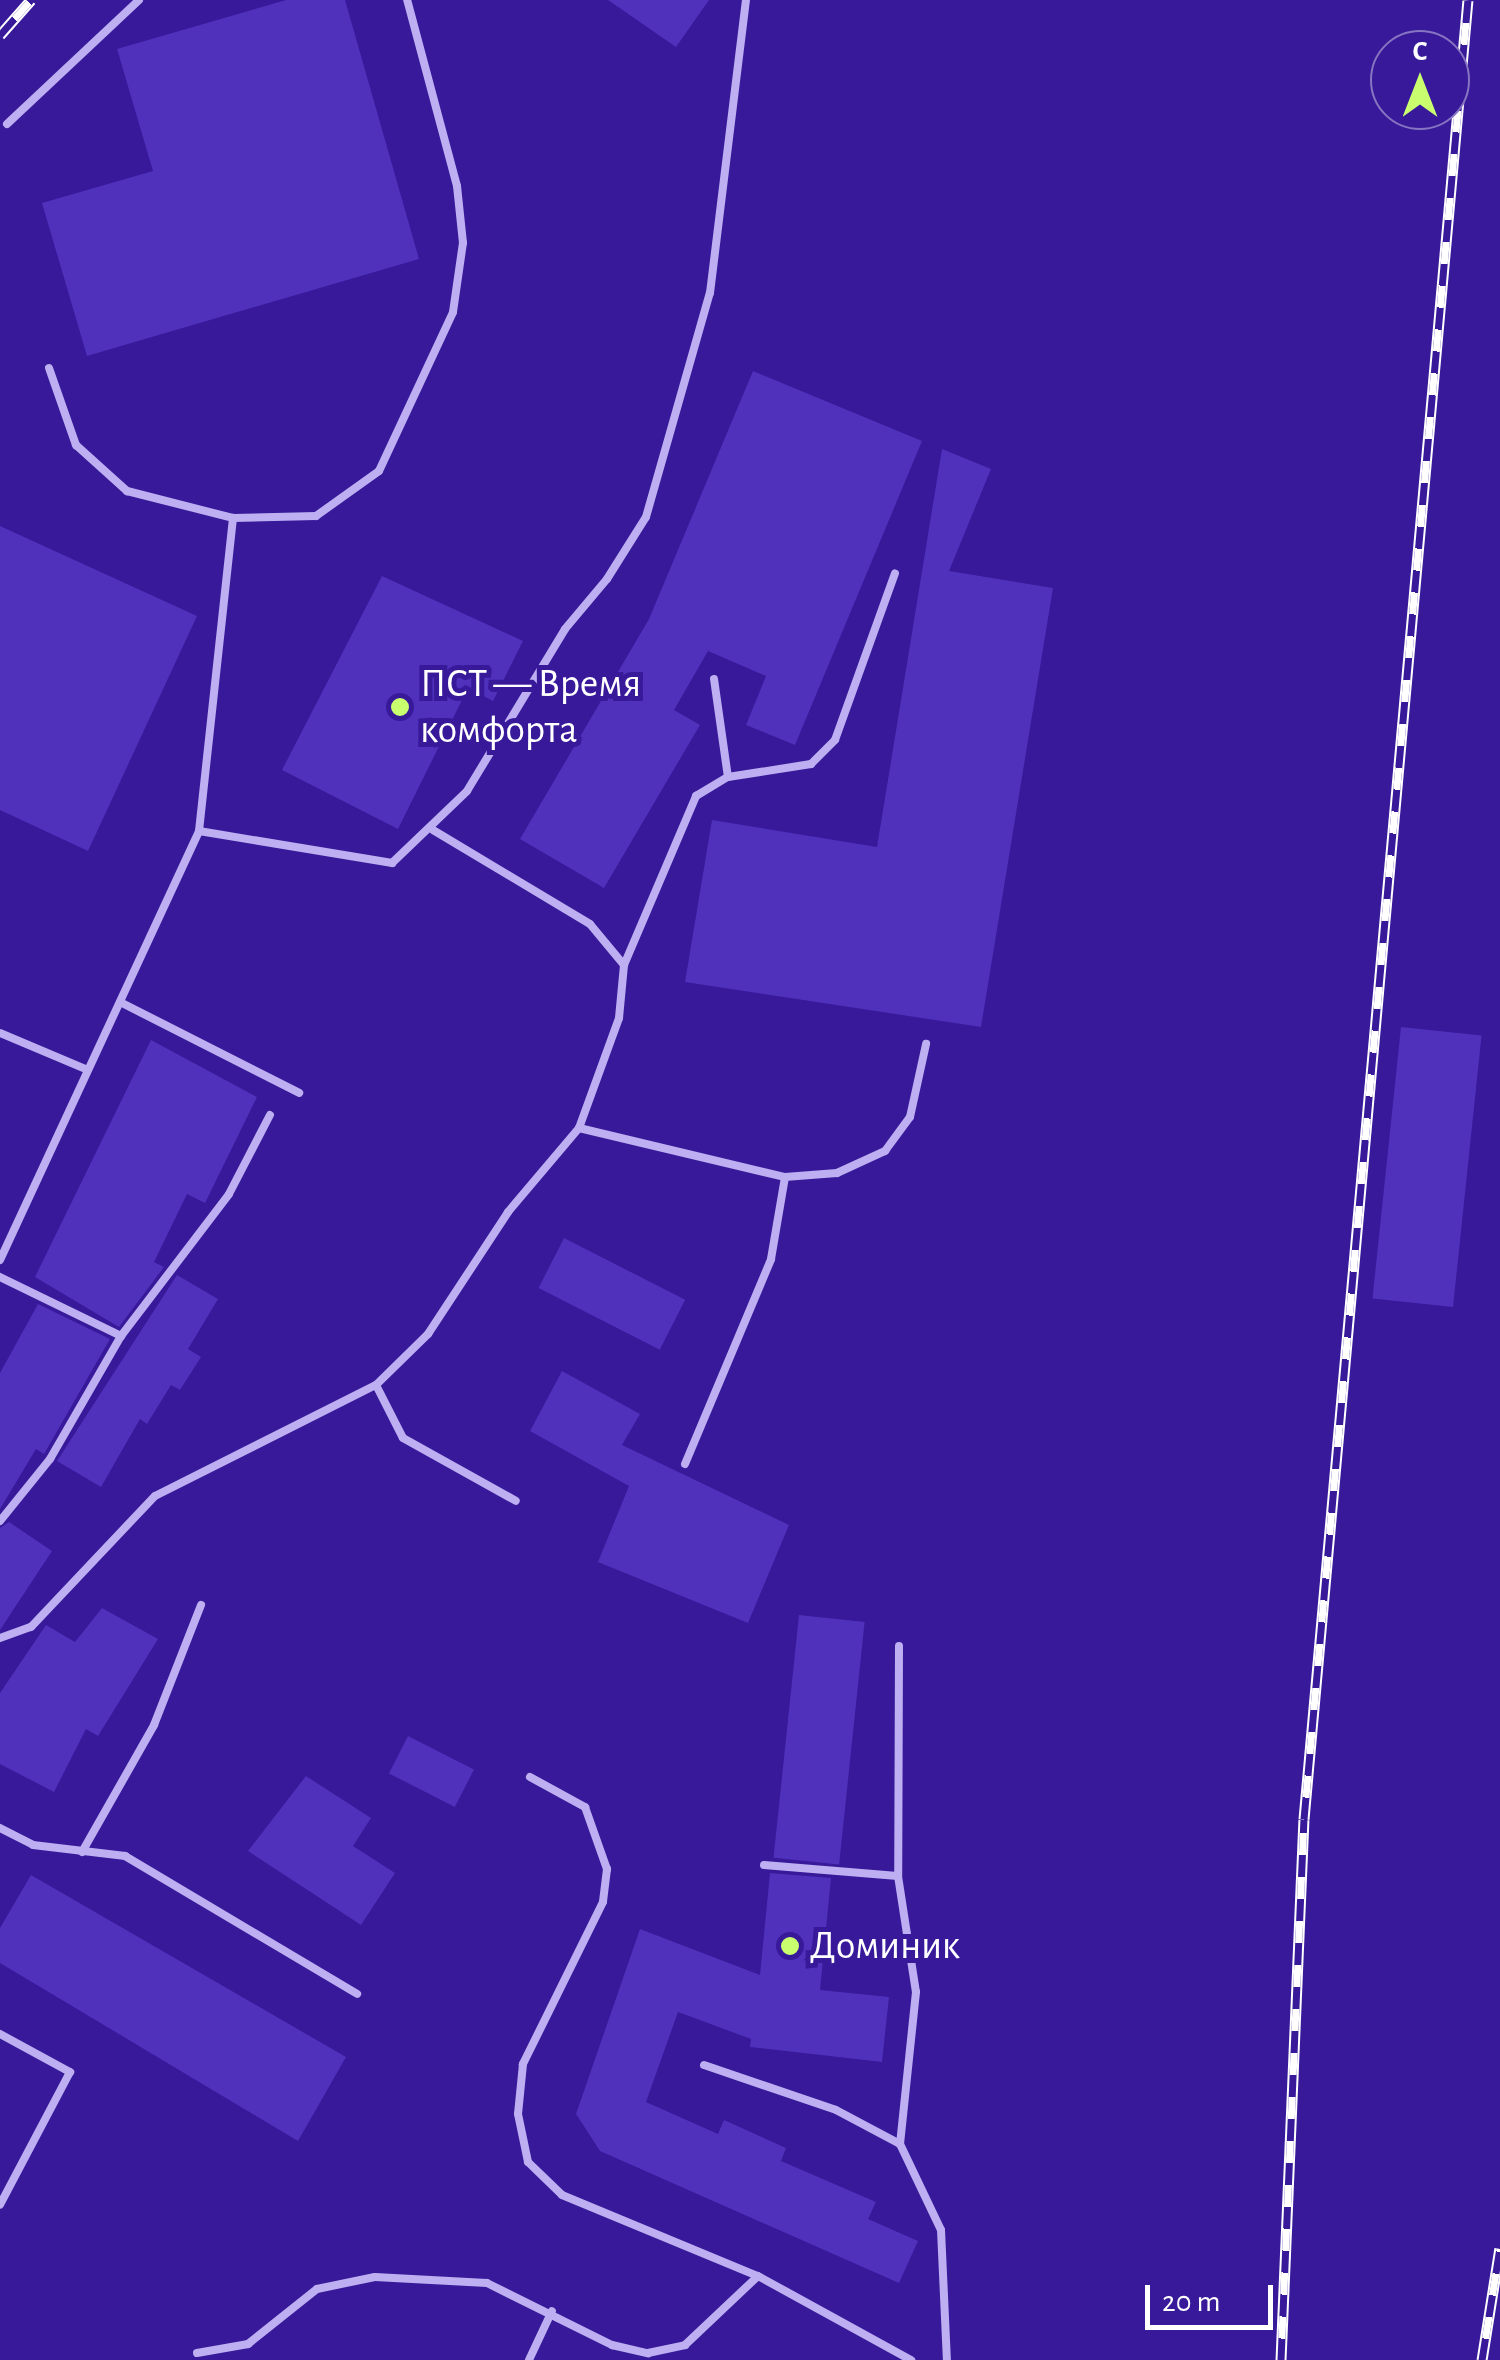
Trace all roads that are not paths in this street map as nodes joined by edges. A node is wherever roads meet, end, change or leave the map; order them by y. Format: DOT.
graph roads {
  1 [pos="140,0"];
  2 [pos="406,0"];
  3 [pos="746,0"];
  4 [pos="7,124"];
  5 [pos="49,368"];
  6 [pos="233,518"];
  7 [pos="895,573"];
  8 [pos="714,679"];
  9 [pos="728,777"];
  10 [pos="433,830"];
  11 [pos="198,831"];
  12 [pos="624,964"];
  13 [pos="120,1002"];
  14 [pos="0,1033"];
  15 [pos="926,1044"];
  16 [pos="88,1070"];
  17 [pos="299,1092"];
  18 [pos="270,1115"];
  19 [pos="579,1128"];
  20 [pos="785,1178"];
  21 [pos="0,1260"];
  22 [pos="0,1277"];
  23 [pos="121,1336"];
  24 [pos="376,1386"];
  25 [pos="685,1464"];
  26 [pos="516,1501"];
  27 [pos="0,1520"];
  28 [pos="202,1605"];
  29 [pos="0,1638"];
  30 [pos="899,1646"];
  31 [pos="530,1777"];
  32 [pos="0,1828"];
  33 [pos="82,1852"];
  34 [pos="764,1865"];
  35 [pos="898,1876"];
  36 [pos="357,1994"];
  37 [pos="0,2034"];
  38 [pos="704,2065"];
  39 [pos="900,2144"];
  40 [pos="0,2205"];
  41 [pos="758,2276"];
  42 [pos="552,2310"];
  43 [pos="198,2353"];
  44 [pos="529,2360"];
  45 [pos="911,2360"];
  46 [pos="948,2360"];
  1 -- 4 [label="lane"];
  2 -- 6 [label="lane"];
  3 -- 10 [label="lane"];
  5 -- 6 [label="lane"];
  6 -- 11 [label="lane"];
  7 -- 9 [label="lane"];
  8 -- 9 [label="lane"];
  9 -- 12 [label="lane"];
  10 -- 11 [label="lane"];
  10 -- 12 [label="lane"];
  11 -- 13 [label="lane"];
  12 -- 19 [label="lane"];
  13 -- 16 [label="lane"];
  13 -- 17 [label="lane"];
  14 -- 16 [label="lane"];
  15 -- 20 [label="lane"];
  16 -- 21 [label="lane"];
  18 -- 23 [label="lane"];
  19 -- 20 [label="lane"];
  19 -- 24 [label="lane"];
  20 -- 25 [label="lane"];
  22 -- 23 [label="lane"];
  23 -- 27 [label="lane"];
  24 -- 26 [label="lane"];
  24 -- 29 [label="lane"];
  28 -- 33 [label="lane"];
  30 -- 35 [label="lane"];
  31 -- 41 [label="lane"];
  32 -- 33 [label="lane"];
  33 -- 36 [label="lane"];
  34 -- 35 [label="lane"];
  35 -- 39 [label="lane"];
  37 -- 40 [label="lane"];
  38 -- 39 [label="lane"];
  39 -- 46 [label="lane"];
  41 -- 42 [label="lane"];
  41 -- 45 [label="lane"];
  42 -- 43 [label="lane"];
  42 -- 44 [label="lane"];
}
